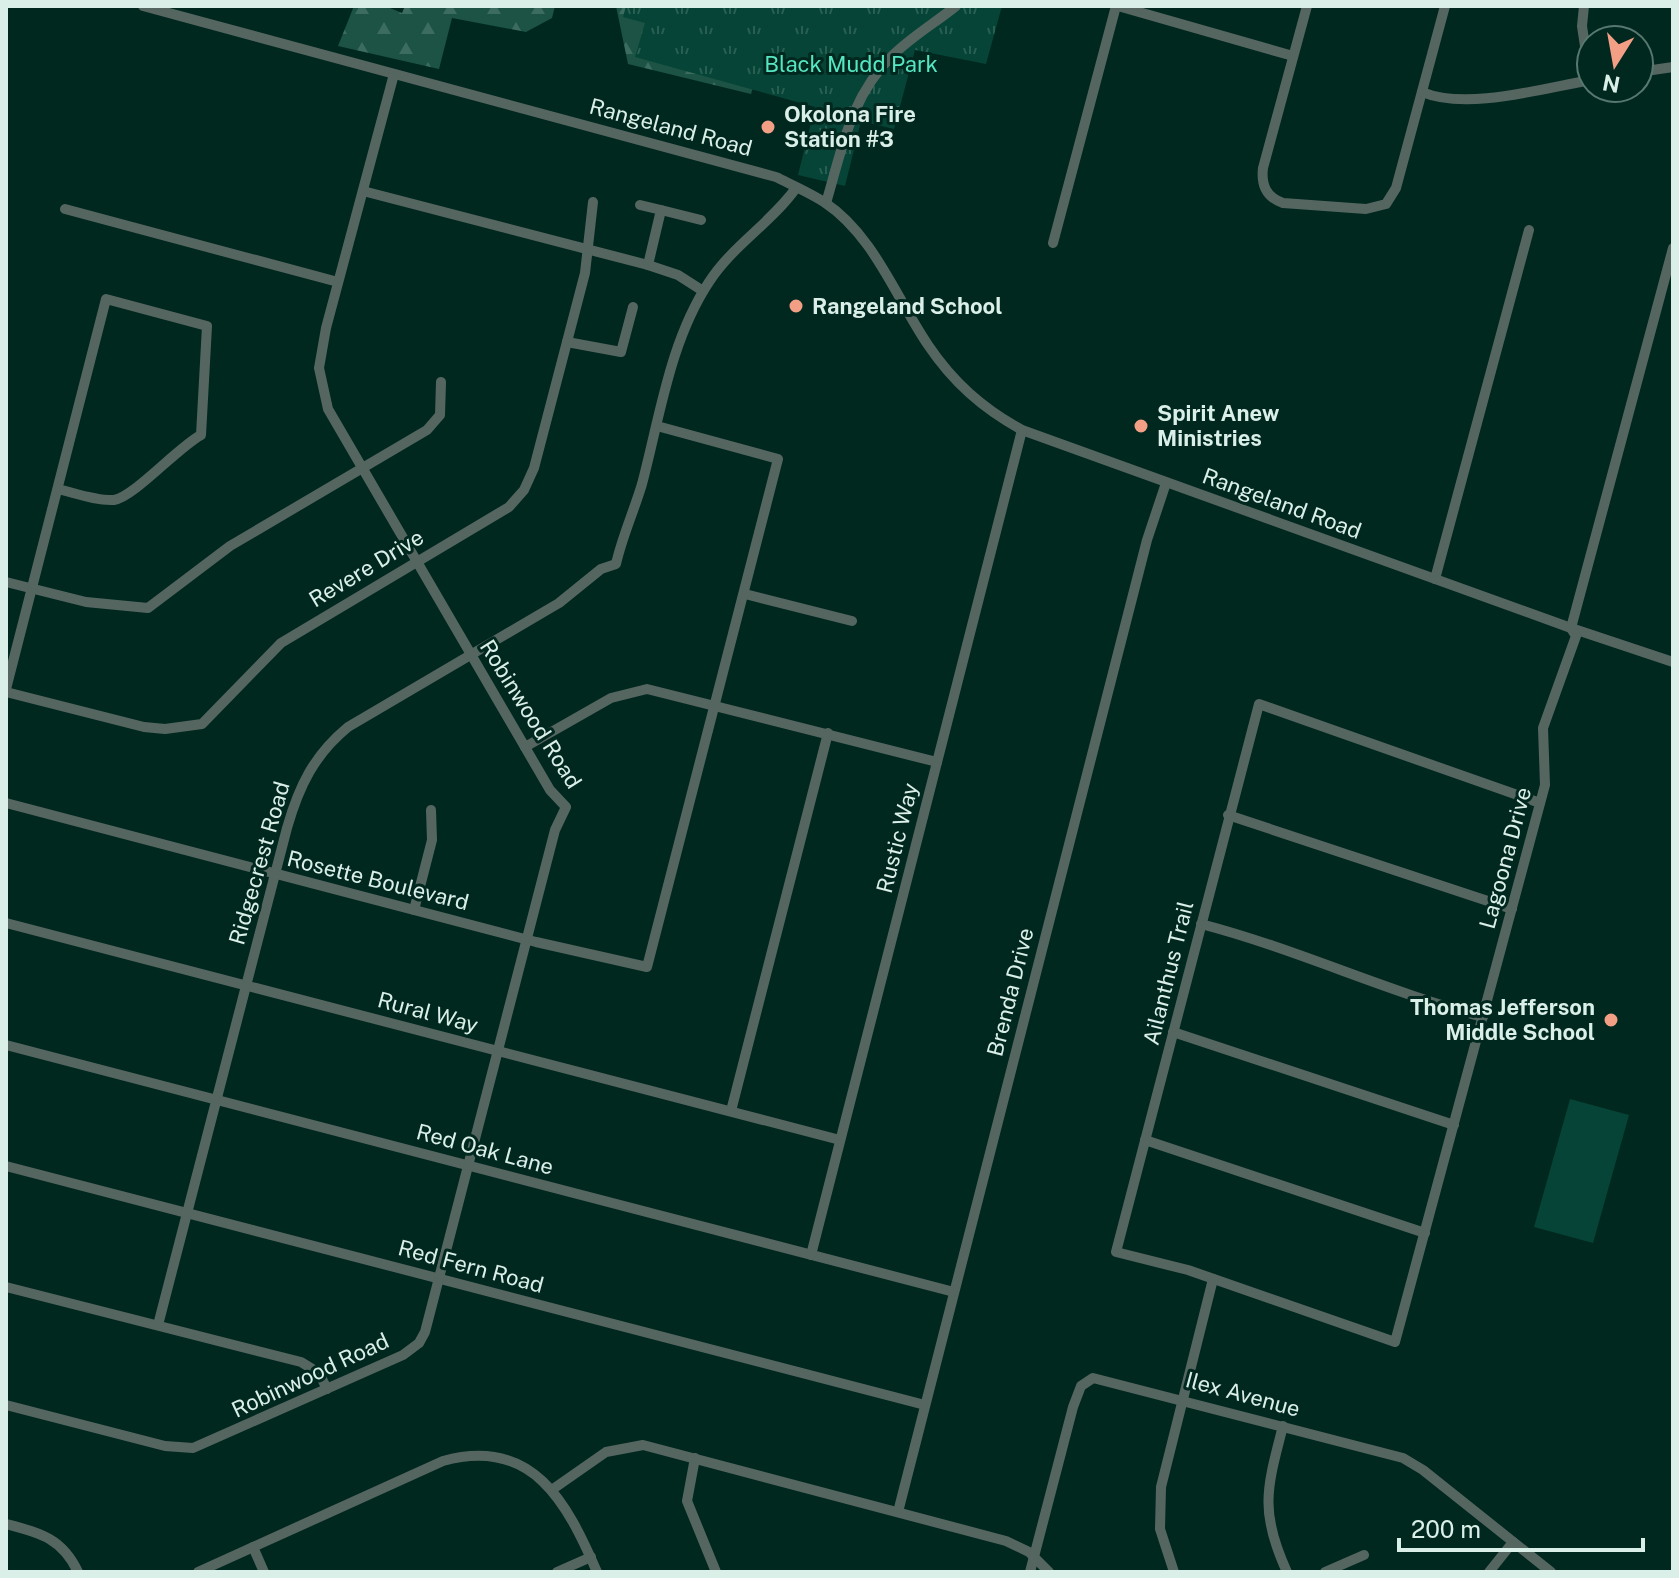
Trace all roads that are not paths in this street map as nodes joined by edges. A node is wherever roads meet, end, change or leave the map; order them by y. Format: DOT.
graph roads {
  1 [pos="143,6"];
  2 [pos="956,6"];
  3 [pos="1117,6"];
  4 [pos="1307,6"];
  5 [pos="1445,6"];
  6 [pos="1293,56"];
  7 [pos="394,74"];
  8 [pos="1575,83"];
  9 [pos="1422,92"];
  10 [pos="796,188"];
  11 [pos="363,191"];
  12 [pos="593,202"];
  13 [pos="826,203"];
  14 [pos="640,205"];
  15 [pos="65,209"];
  16 [pos="661,210"];
  17 [pos="701,220"];
  18 [pos="1529,230"];
  19 [pos="1053,243"];
  20 [pos="1673,248"];
  21 [pos="589,251"];
  22 [pos="648,265"];
  23 [pos="338,282"];
  24 [pos="703,291"];
  25 [pos="633,307"];
  26 [pos="567,342"];
  27 [pos="441,382"];
  28 [pos="657,426"];
  29 [pos="1022,430"];
  30 [pos="362,470"];
  31 [pos="1166,483"];
  32 [pos="58,489"];
  33 [pos="416,562"];
  34 [pos="1435,579"];
  35 [pos="6,582"];
  36 [pos="32,588"];
  37 [pos="745,594"];
  38 [pos="852,621"];
  39 [pos="1571,628"];
  40 [pos="470,655"];
  41 [pos="1673,662"];
  42 [pos="6,690"];
  43 [pos="717,705"];
  44 [pos="828,733"];
  45 [pos="525,747"];
  46 [pos="937,762"];
  47 [pos="6,803"];
  48 [pos="1540,803"];
  49 [pos="431,810"];
  50 [pos="1228,815"];
  51 [pos="275,874"];
  52 [pos="1512,909"];
  53 [pos="414,910"];
  54 [pos="6,923"];
  55 [pos="1201,924"];
  56 [pos="527,939"];
  57 [pos="246,985"];
  58 [pos="1483,1017"];
  59 [pos="1173,1032"];
  60 [pos="6,1045"];
  61 [pos="498,1051"];
  62 [pos="217,1100"];
  63 [pos="731,1111"];
  64 [pos="1454,1125"];
  65 [pos="840,1140"];
  66 [pos="1145,1140"];
  67 [pos="6,1166"];
  68 [pos="468,1166"];
  69 [pos="187,1213"];
  70 [pos="1425,1233"];
  71 [pos="811,1255"];
  72 [pos="439,1279"];
  73 [pos="1213,1279"];
  74 [pos="7,1289"];
  75 [pos="954,1292"];
  76 [pos="158,1325"];
  77 [pos="327,1389"];
  78 [pos="1183,1399"];
  79 [pos="6,1405"];
  80 [pos="925,1405"];
  81 [pos="1283,1426"];
  82 [pos="695,1458"];
  83 [pos="553,1489"];
  84 [pos="898,1512"];
  85 [pos="6,1524"];
  86 [pos="1513,1542"];
  87 [pos="253,1547"];
  88 [pos="1364,1555"];
  89 [pos="591,1557"];
  90 [pos="1035,1558"];
  91 [pos="78,1572"];
  92 [pos="198,1572"];
  93 [pos="264,1572"];
  94 [pos="557,1572"];
  95 [pos="597,1572"];
  96 [pos="716,1572"];
  97 [pos="1030,1572"];
  98 [pos="1049,1572"];
  99 [pos="1174,1572"];
  100 [pos="1287,1572"];
  101 [pos="1325,1572"];
  102 [pos="1489,1572"];
  103 [pos="1551,1572"];
  1 -- 7 [label="street, Rangeland Road"];
  2 -- 13 [label="street"];
  3 -- 6 [label="street"];
  3 -- 19 [label="street"];
  4 -- 6 [label="street"];
  5 -- 9 [label="street"];
  6 -- 9 [label="street"];
  7 -- 10 [label="street, Rangeland Road"];
  7 -- 11 [label="street, Robinwood Road"];
  8 -- 9 [label="street"];
  10 -- 13 [label="street, Rangeland Road"];
  10 -- 24 [label="street, Ridgecrest Road"];
  11 -- 21 [label="street"];
  11 -- 23 [label="street, Robinwood Road"];
  12 -- 21 [label="street, Revere Drive"];
  13 -- 29 [label="street, Rangeland Road"];
  14 -- 16 [label="street"];
  15 -- 23 [label="street"];
  16 -- 17 [label="street"];
  16 -- 22 [label="street"];
  18 -- 34 [label="street"];
  20 -- 39 [label="street, Lagoona Drive"];
  21 -- 22 [label="street"];
  21 -- 26 [label="street, Revere Drive"];
  22 -- 24 [label="street"];
  23 -- 30 [label="street, Robinwood Road"];
  24 -- 28 [label="street, Ridgecrest Road"];
  25 -- 26 [label="street"];
  26 -- 33 [label="street, Revere Drive"];
  27 -- 30 [label="street"];
  28 -- 37 [label="street"];
  28 -- 40 [label="street, Ridgecrest Road"];
  29 -- 31 [label="street, Rangeland Road"];
  29 -- 46 [label="street, Rustic Way"];
  30 -- 33 [label="street, Robinwood Road"];
  30 -- 36 [label="street"];
  31 -- 34 [label="street, Rangeland Road"];
  31 -- 75 [label="street, Brenda Drive"];
  32 -- 32 [label="street"];
  32 -- 36 [label="street"];
  33 -- 40 [label="street, Robinwood Road"];
  33 -- 42 [label="street, Revere Drive"];
  34 -- 39 [label="street, Rangeland Road"];
  35 -- 36 [label="street"];
  36 -- 42 [label="street"];
  37 -- 38 [label="street"];
  37 -- 43 [label="street"];
  39 -- 41 [label="street, Rangeland Road"];
  39 -- 48 [label="street, Lagoona Drive"];
  40 -- 45 [label="street, Robinwood Road"];
  40 -- 51 [label="street, Ridgecrest Road"];
  43 -- 44 [label="street"];
  43 -- 45 [label="street"];
  43 -- 56 [label="street, Rosette Boulevard"];
  44 -- 46 [label="street"];
  44 -- 63 [label="street"];
  45 -- 56 [label="street, Robinwood Road"];
  46 -- 65 [label="street, Rustic Way"];
  47 -- 51 [label="street, Rosette Boulevard"];
  48 -- 50 [label="street, Ailanthus Trail"];
  48 -- 52 [label="street, Lagoona Drive"];
  49 -- 53 [label="street"];
  50 -- 52 [label="street"];
  50 -- 55 [label="street, Ailanthus Trail"];
  51 -- 53 [label="street, Rosette Boulevard"];
  51 -- 57 [label="street, Ridgecrest Road"];
  52 -- 58 [label="street, Lagoona Drive"];
  53 -- 56 [label="street, Rosette Boulevard"];
  54 -- 57 [label="street, Rural Way"];
  55 -- 58 [label="street"];
  55 -- 59 [label="street, Ailanthus Trail"];
  56 -- 61 [label="street, Robinwood Road"];
  57 -- 61 [label="street, Rural Way"];
  57 -- 62 [label="street, Ridgecrest Road"];
  58 -- 64 [label="street, Lagoona Drive"];
  59 -- 64 [label="street"];
  59 -- 66 [label="street, Ailanthus Trail"];
  60 -- 62 [label="street, Red Oak Lane"];
  61 -- 63 [label="street, Rural Way"];
  61 -- 68 [label="street, Robinwood Road"];
  62 -- 68 [label="street, Red Oak Lane"];
  62 -- 69 [label="street, Ridgecrest Road"];
  63 -- 65 [label="street, Rural Way"];
  64 -- 70 [label="street, Lagoona Drive"];
  65 -- 71 [label="street, Rustic Way"];
  66 -- 70 [label="street"];
  66 -- 73 [label="street, Ailanthus Trail"];
  67 -- 69 [label="street, Red Fern Road"];
  68 -- 71 [label="street, Red Oak Lane"];
  68 -- 72 [label="street, Robinwood Road"];
  69 -- 72 [label="street, Red Fern Road"];
  69 -- 76 [label="street, Ridgecrest Road"];
  70 -- 73 [label="street, Lagoona Drive"];
  71 -- 75 [label="street, Red Oak Lane"];
  72 -- 77 [label="street, Robinwood Road"];
  72 -- 80 [label="street, Red Fern Road"];
  73 -- 78 [label="street"];
  74 -- 76 [label="street"];
  75 -- 80 [label="street, Brenda Drive"];
  76 -- 77 [label="street"];
  77 -- 79 [label="street, Robinwood Road"];
  78 -- 81 [label="street, Ilex Avenue"];
  78 -- 90 [label="street, Ilex Avenue"];
  78 -- 99 [label="street"];
  80 -- 84 [label="street, Brenda Drive"];
  81 -- 86 [label="street, Ilex Avenue"];
  81 -- 100 [label="street"];
  82 -- 83 [label="street"];
  82 -- 84 [label="street"];
  82 -- 96 [label="street"];
  83 -- 87 [label="street"];
  83 -- 89 [label="street"];
  84 -- 90 [label="street"];
  85 -- 91 [label="street"];
  86 -- 102 [label="street"];
  86 -- 103 [label="street, Ilex Avenue"];
  87 -- 92 [label="street"];
  87 -- 93 [label="street"];
  88 -- 101 [label="street"];
  89 -- 94 [label="street"];
  89 -- 95 [label="street"];
  90 -- 97 [label="street, Ilex Avenue"];
  90 -- 98 [label="street"];
}
